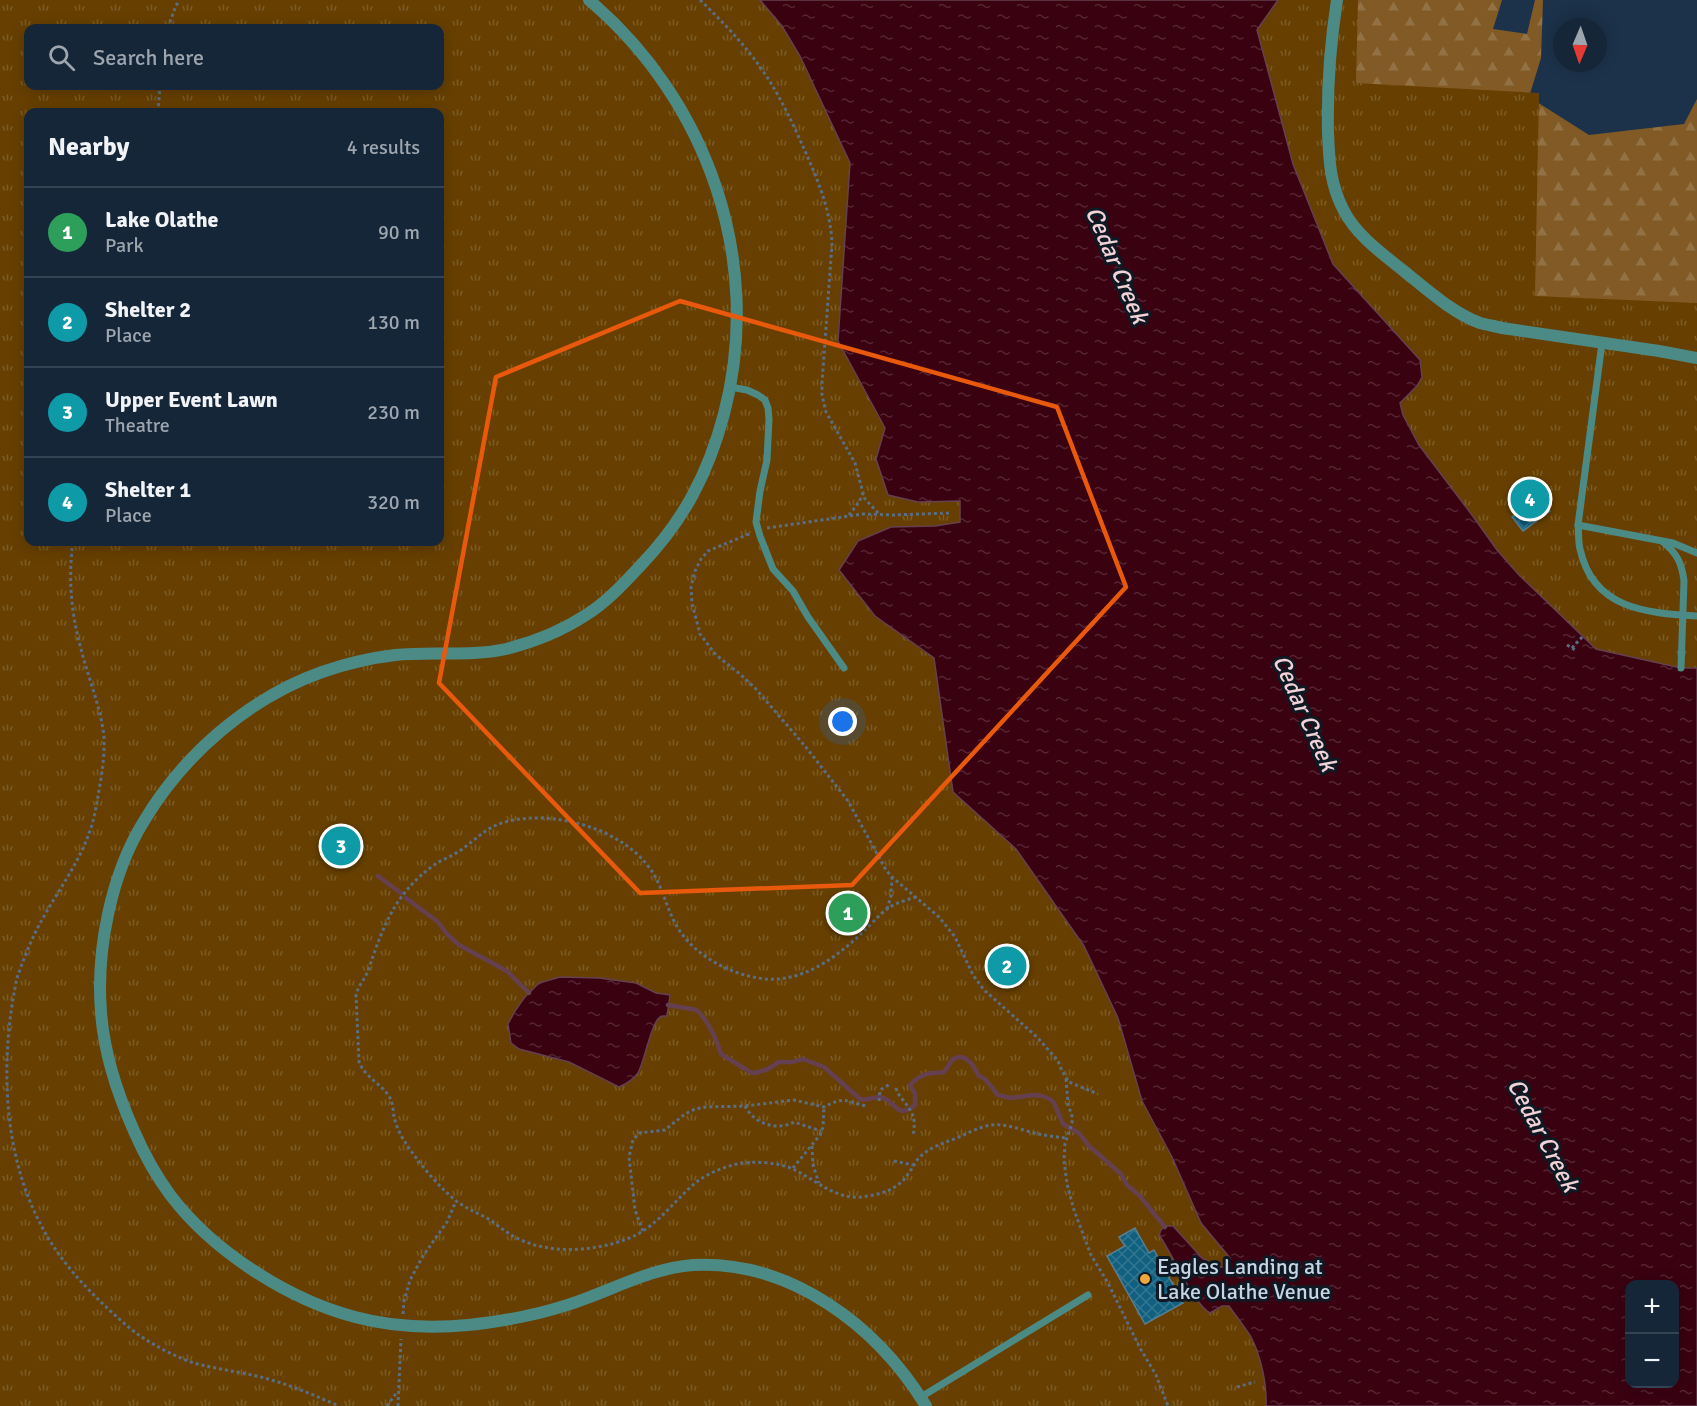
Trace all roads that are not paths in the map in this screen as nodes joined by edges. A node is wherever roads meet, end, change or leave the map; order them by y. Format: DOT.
graph roads {
  1 [pos="589,0"];
  2 [pos="1337,0"];
  3 [pos="1602,343"];
  4 [pos="1697,357"];
  5 [pos="730,387"];
  6 [pos="1578,525"];
  7 [pos="1661,540"];
  8 [pos="1697,553"];
  9 [pos="1683,615"];
  10 [pos="1697,616"];
  11 [pos="844,668"];
  12 [pos="1681,668"];
  13 [pos="1088,1295"];
  14 [pos="923,1401"];
  1 -- 5 [label="street"];
  2 -- 3 [label="street"];
  3 -- 4 [label="street"];
  3 -- 6 [label="lane"];
  5 -- 11 [label="lane"];
  5 -- 14 [label="street"];
  6 -- 7 [label="lane"];
  6 -- 9 [label="lane"];
  7 -- 8 [label="lane"];
  7 -- 9 [label="lane"];
  9 -- 10 [label="lane"];
  9 -- 12 [label="lane"];
  13 -- 14 [label="lane"];
}
